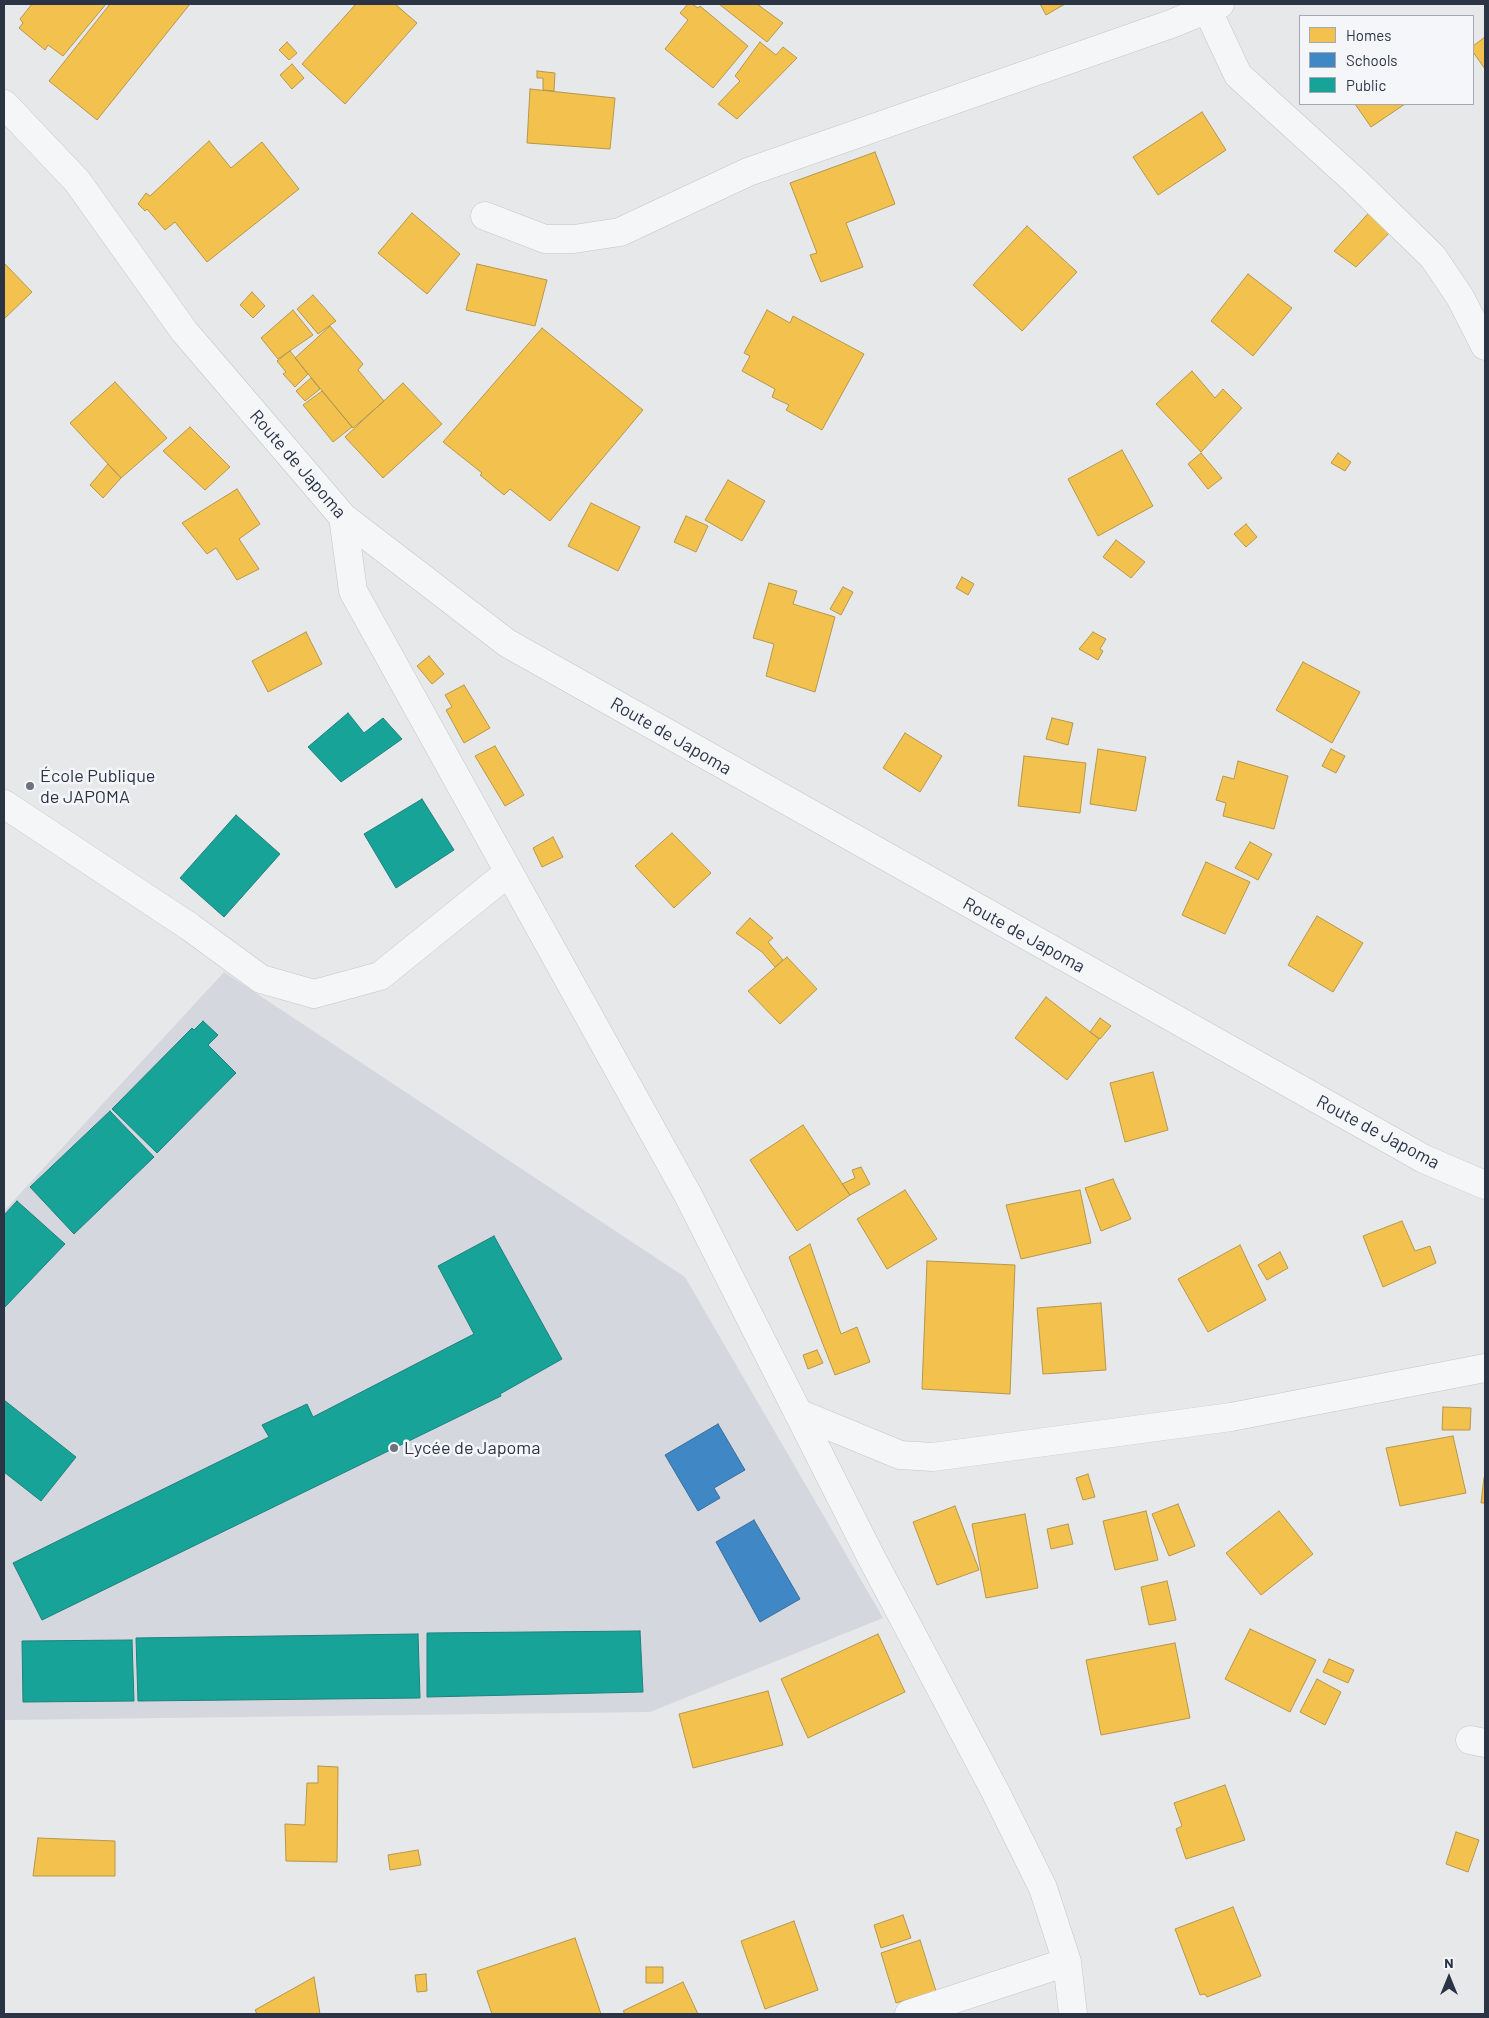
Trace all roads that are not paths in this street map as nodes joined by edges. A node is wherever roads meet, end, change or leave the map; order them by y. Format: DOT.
graph roads {
  1 [pos="1213,6"];
  2 [pos="4,104"];
  3 [pos="485,216"];
  4 [pos="1485,346"];
  5 [pos="343,518"];
  6 [pos="4,804"];
  7 [pos="509,872"];
  8 [pos="1485,1185"];
  9 [pos="1485,1368"];
  10 [pos="798,1413"];
  11 [pos="1067,1962"];
  12 [pos="909,2014"];
  13 [pos="1073,2014"];
  1 -- 3 [label="street"];
  1 -- 4 [label="street"];
  2 -- 5 [label="street, Route de Japoma"];
  5 -- 7 [label="street"];
  5 -- 8 [label="street, Route de Japoma"];
  6 -- 7 [label="street"];
  7 -- 10 [label="street"];
  9 -- 10 [label="street"];
  10 -- 11 [label="street"];
  11 -- 12 [label="street"];
  11 -- 13 [label="street"];
}
